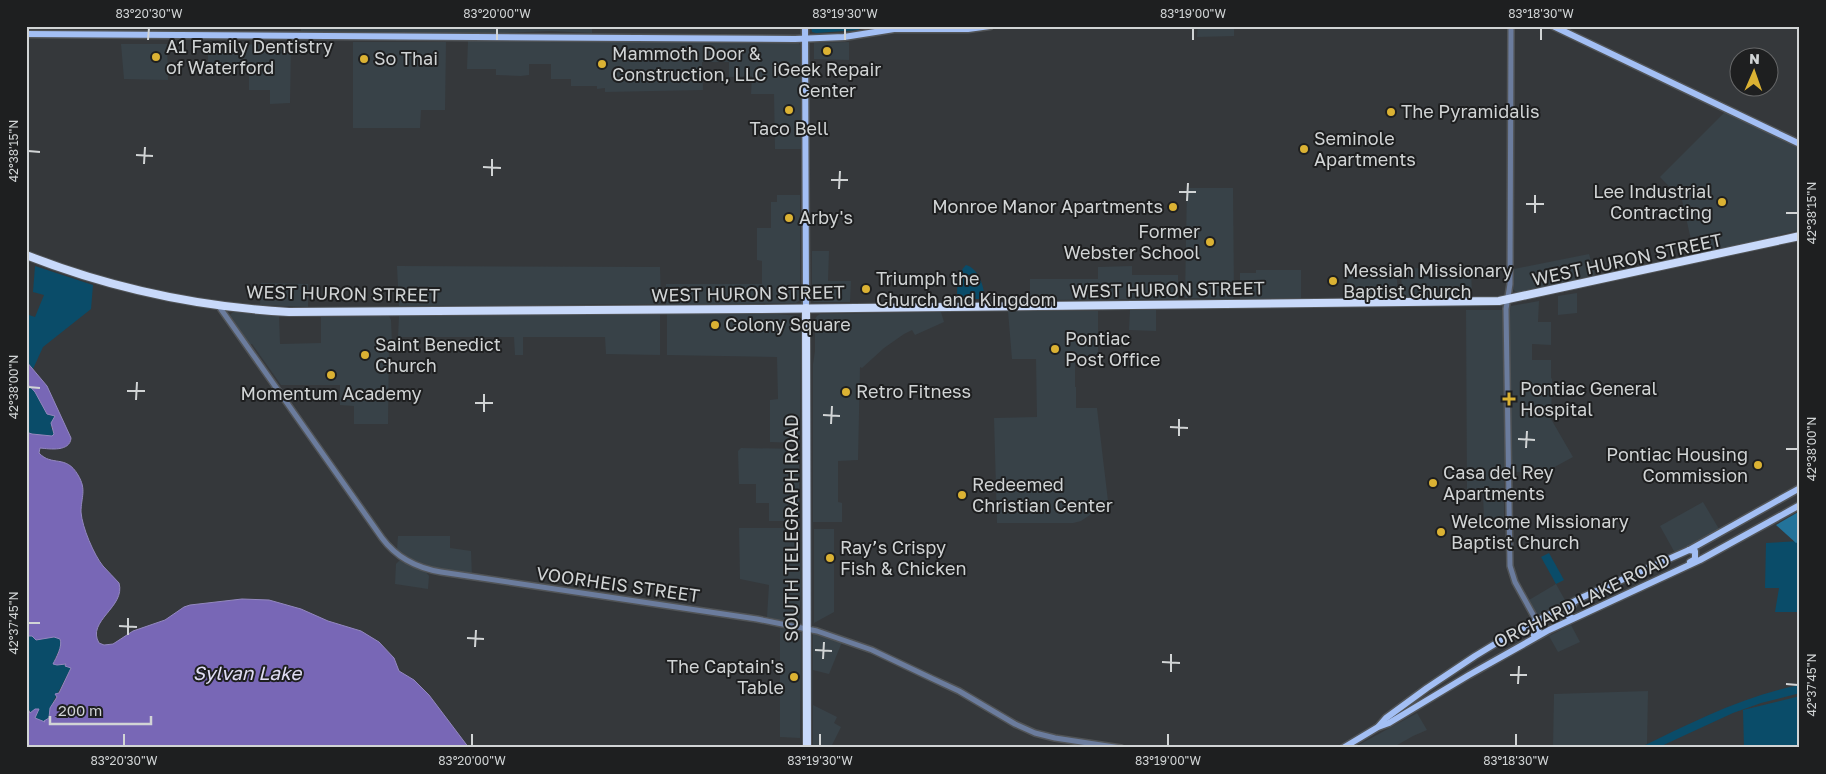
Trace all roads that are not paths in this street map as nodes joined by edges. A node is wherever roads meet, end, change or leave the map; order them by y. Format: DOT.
graph roads {
  1 [pos="806,26"];
  2 [pos="863,26"];
  3 [pos="990,26"];
  4 [pos="1511,26"];
  5 [pos="1553,26"];
  6 [pos="876,29"];
  7 [pos="26,34"];
  8 [pos="861,35"];
  9 [pos="806,38"];
  10 [pos="1800,144"];
  11 [pos="1800,236"];
  12 [pos="26,255"];
  13 [pos="1508,300"];
  14 [pos="218,305"];
  15 [pos="806,308"];
  16 [pos="1800,488"];
  17 [pos="1782,498"];
  18 [pos="1800,505"];
  19 [pos="1749,533"];
  20 [pos="1689,550"];
  21 [pos="1662,579"];
  22 [pos="1609,586"];
  23 [pos="1572,618"];
  24 [pos="1536,620"];
  25 [pos="807,630"];
  26 [pos="1508,636"];
  27 [pos="1502,656"];
  28 [pos="1492,661"];
  29 [pos="1427,688"];
  30 [pos="1431,697"];
  31 [pos="1378,727"];
  32 [pos="807,748"];
  33 [pos="1121,748"];
  34 [pos="1343,748"];
  1 -- 9 [label="main road"];
  2 -- 8 [label="main road"];
  3 -- 6 [label="main road"];
  4 -- 13 [label="street"];
  5 -- 10 [label="main road"];
  6 -- 8 [label="main road"];
  7 -- 9 [label="main road"];
  8 -- 9 [label="main road"];
  9 -- 15 [label="main road"];
  11 -- 13 [label="highway, WEST HURON STREET"];
  12 -- 14 [label="highway, WEST HURON STREET"];
  13 -- 15 [label="highway, WEST HURON STREET"];
  13 -- 24 [label="street"];
  14 -- 15 [label="highway, WEST HURON STREET"];
  14 -- 25 [label="street, VOORHEIS STREET"];
  15 -- 25 [label="highway, SOUTH TELEGRAPH ROAD"];
  16 -- 17 [label="main road, ORCHARD LAKE ROAD"];
  17 -- 19 [label="main road"];
  17 -- 20 [label="main road, ORCHARD LAKE ROAD"];
  18 -- 19 [label="main road, ORCHARD LAKE ROAD"];
  19 -- 21 [label="main road, ORCHARD LAKE ROAD"];
  20 -- 21 [label="main road"];
  20 -- 22 [label="main road, ORCHARD LAKE ROAD"];
  21 -- 23 [label="main road, ORCHARD LAKE ROAD"];
  22 -- 23 [label="main road"];
  22 -- 24 [label="main road, ORCHARD LAKE ROAD"];
  23 -- 27 [label="main road, ORCHARD LAKE ROAD"];
  24 -- 26 [label="main road, ORCHARD LAKE ROAD"];
  24 -- 27 [label="main road"];
  25 -- 32 [label="highway, SOUTH TELEGRAPH ROAD"];
  25 -- 33 [label="street, VOORHEIS STREET"];
  26 -- 28 [label="main road"];
  26 -- 29 [label="main road, ORCHARD LAKE ROAD"];
  27 -- 28 [label="main road, ORCHARD LAKE ROAD"];
  28 -- 30 [label="main road, ORCHARD LAKE ROAD"];
  29 -- 30 [label="main road"];
  29 -- 31 [label="main road, ORCHARD LAKE ROAD"];
  30 -- 31 [label="main road, ORCHARD LAKE ROAD"];
  31 -- 34 [label="main road, ORCHARD LAKE ROAD"];
}
